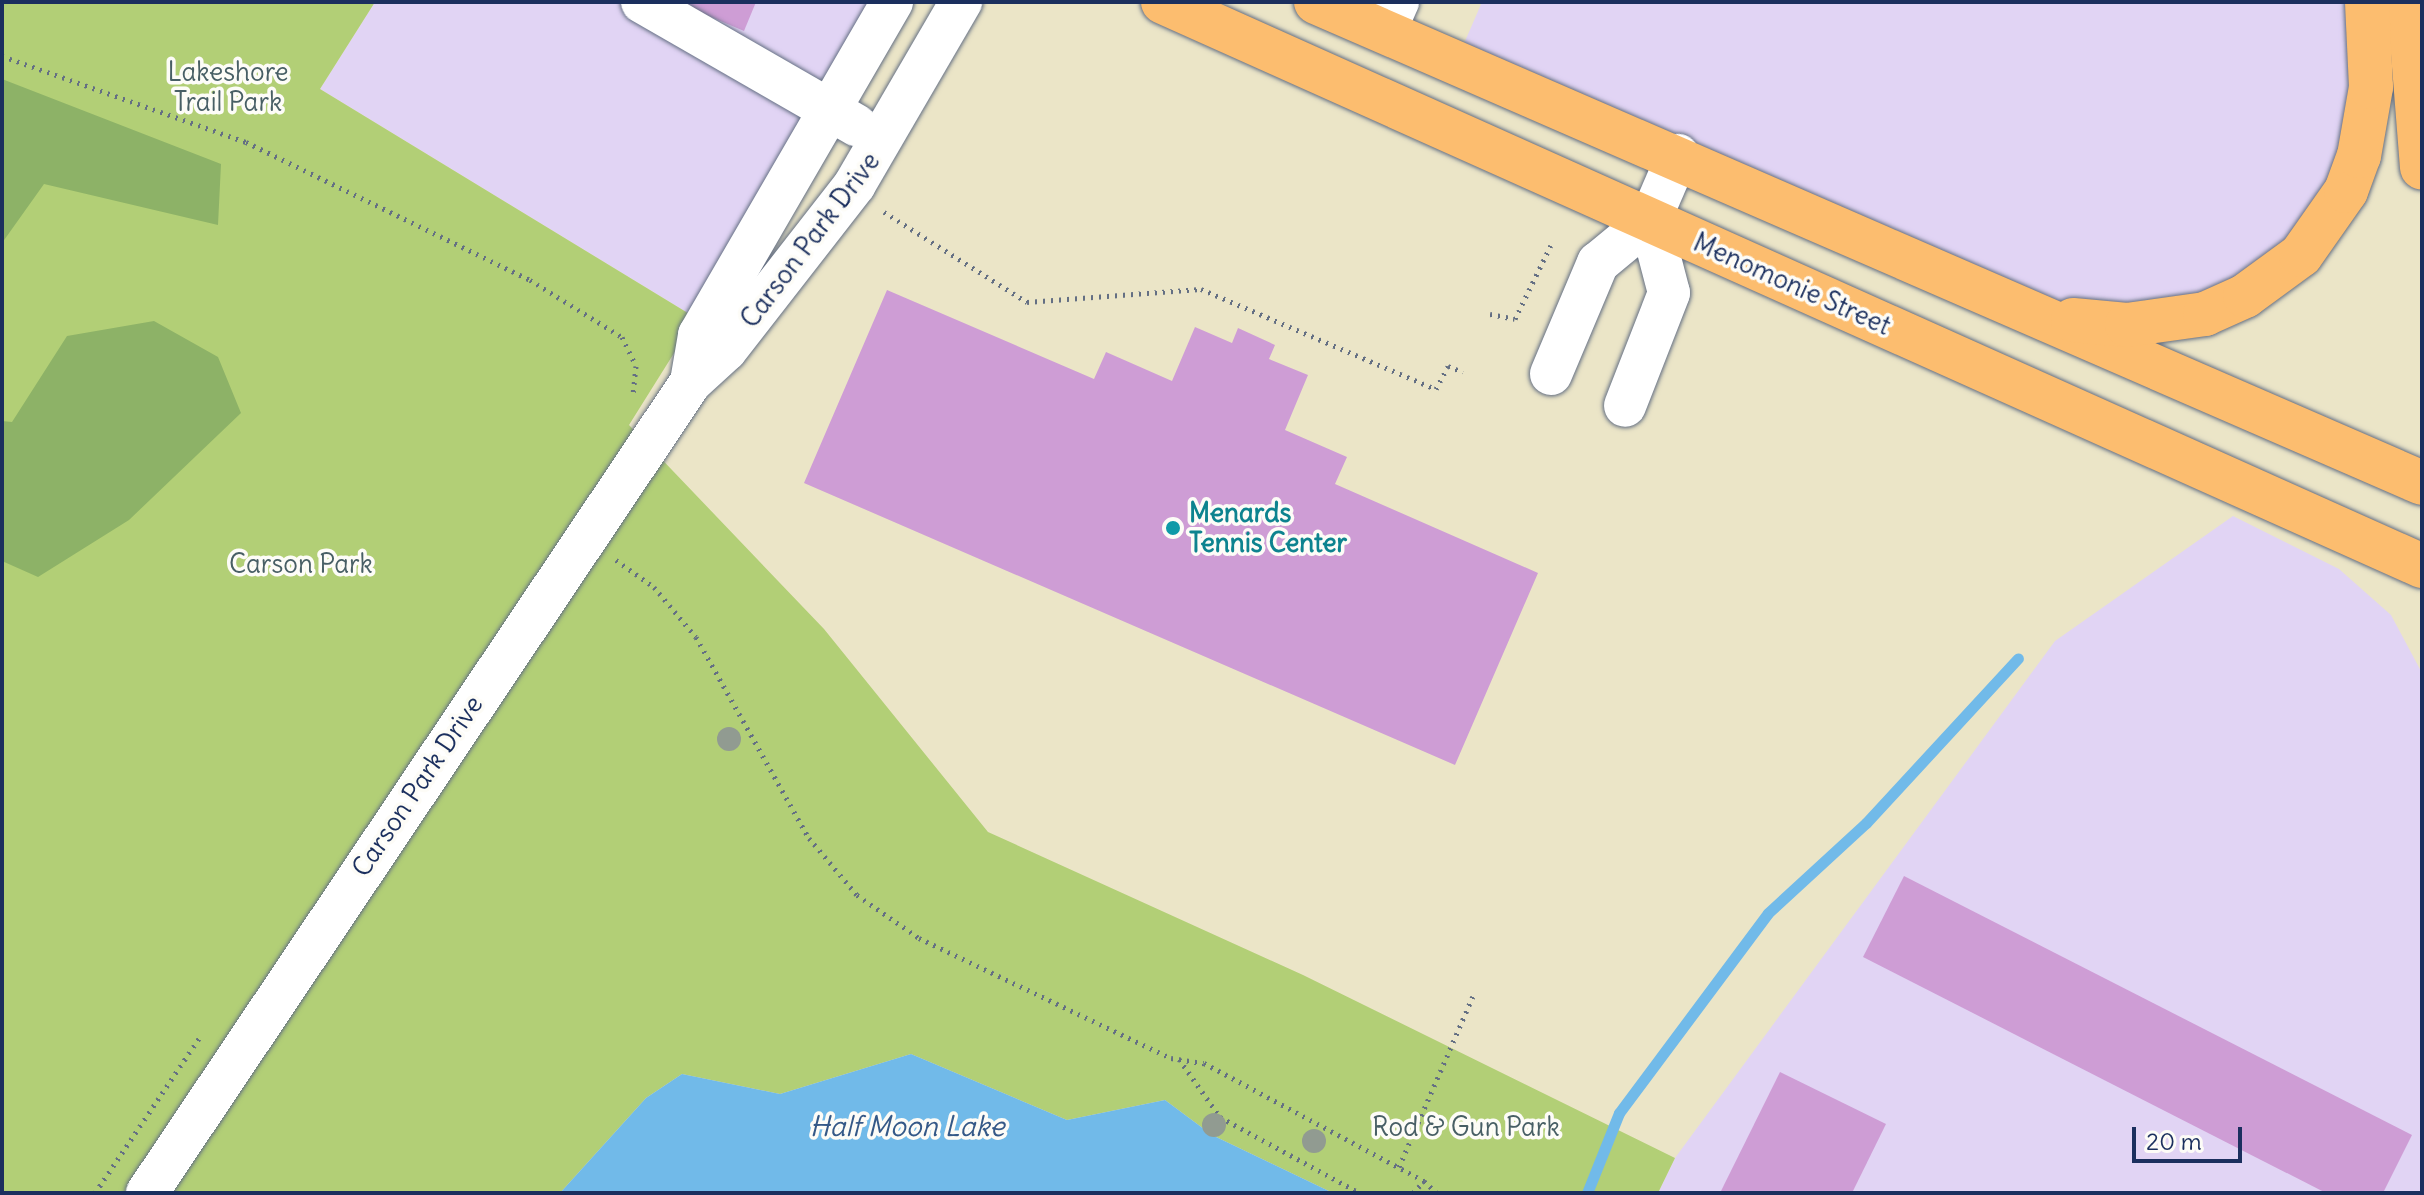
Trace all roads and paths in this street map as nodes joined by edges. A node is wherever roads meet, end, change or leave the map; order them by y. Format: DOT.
graph roads {
  1 [pos="642,2"];
  2 [pos="892,2"];
  3 [pos="961,2"];
  4 [pos="1163,2"];
  5 [pos="1316,2"];
  6 [pos="2367,2"];
  7 [pos="2409,2"];
  8 [pos="1391,17"];
  9 [pos="2,56"];
  10 [pos="832,110"];
  11 [pos="883,142"];
  12 [pos="1678,155"];
  13 [pos="2422,167"];
  14 [pos="884,212"];
  15 [pos="1650,220"];
  16 [pos="1551,245"];
  17 [pos="2034,313"];
  18 [pos="1490,314"];
  19 [pos="1463,372"];
  20 [pos="1551,374"];
  21 [pos="691,382"];
  22 [pos="632,397"];
  23 [pos="1625,406"];
  24 [pos="2422,483"];
  25 [pos="605,553"];
  26 [pos="2422,566"];
  27 [pos="1473,996"];
  28 [pos="1179,1058"];
  29 [pos="1399,1167"];
  30 [pos="1424,1181"];
  31 [pos="147,1193"];
  32 [pos="1360,1193"];
  33 [pos="1413,1193"];
  34 [pos="1437,1193"];
  1 -- 10 [label="street"];
  2 -- 10 [label="street, Carson Park Drive"];
  3 -- 11 [label="street, Carson Park Drive"];
  4 -- 15 [label="main road, Menomonie Street"];
  5 -- 8 [label="main road"];
  6 -- 17 [label="main road"];
  7 -- 13 [label="main road"];
  8 -- 12 [label="main road"];
  9 -- 22 [label="path"];
  10 -- 11 [label="street"];
  10 -- 21 [label="street, Carson Park Drive"];
  11 -- 21 [label="street, Carson Park Drive"];
  12 -- 15 [label="street"];
  12 -- 17 [label="main road"];
  14 -- 19 [label="path"];
  15 -- 20 [label="street"];
  15 -- 23 [label="street"];
  15 -- 26 [label="main road, Menomonie Street"];
  16 -- 18 [label="path"];
  17 -- 24 [label="main road"];
  21 -- 31 [label="street, Carson Park Drive"];
  25 -- 28 [label="path"];
  27 -- 29 [label="path"];
  28 -- 29 [label="path"];
  28 -- 32 [label="path"];
  29 -- 30 [label="path"];
  30 -- 33 [label="path"];
  30 -- 34 [label="path"];
}
